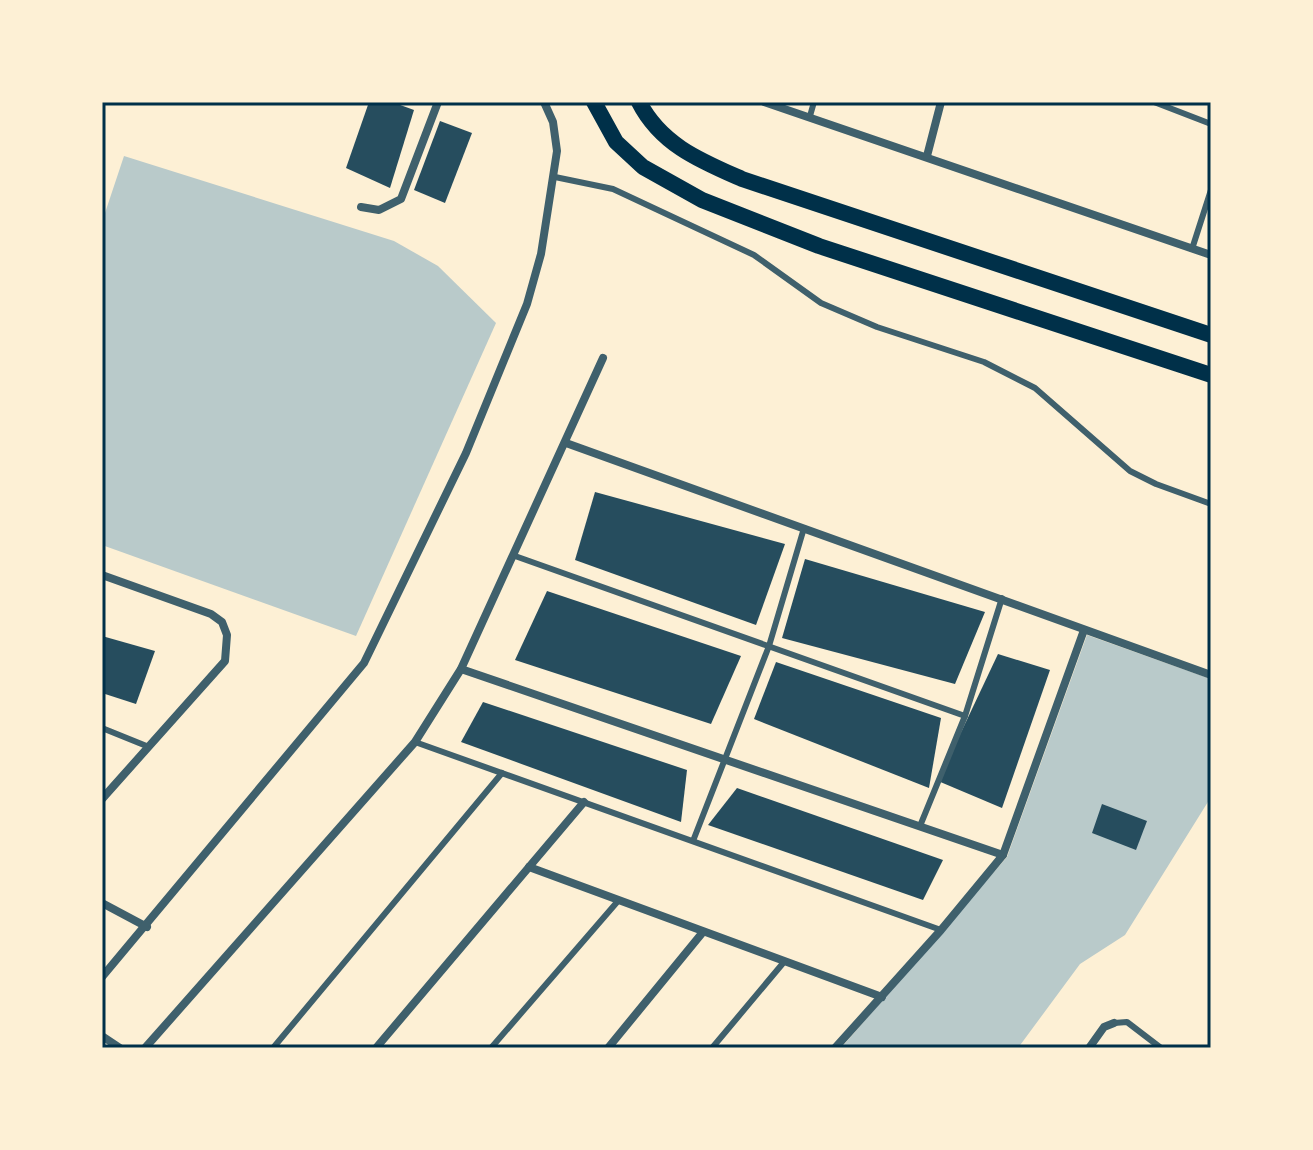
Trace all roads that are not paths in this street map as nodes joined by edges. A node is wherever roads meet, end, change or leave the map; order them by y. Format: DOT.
graph roads {
  1 [pos="438,102"];
  2 [pos="544,102"];
  3 [pos="594,102"];
  4 [pos="639,102"];
  5 [pos="764,102"];
  6 [pos="814,102"];
  7 [pos="941,102"];
  8 [pos="1154,102"];
  9 [pos="810,116"];
  10 [pos="1211,124"];
  11 [pos="927,156"];
  12 [pos="555,177"];
  13 [pos="1211,190"];
  14 [pos="361,207"];
  15 [pos="1192,249"];
  16 [pos="1211,255"];
  17 [pos="1211,335"];
  18 [pos="603,358"];
  19 [pos="1211,375"];
  20 [pos="566,443"];
  21 [pos="1211,504"];
  22 [pos="804,528"];
  23 [pos="515,556"];
  24 [pos="102,575"];
  25 [pos="1002,598"];
  26 [pos="1084,630"];
  27 [pos="769,646"];
  28 [pos="461,669"];
  29 [pos="1211,675"];
  30 [pos="965,716"];
  31 [pos="102,728"];
  32 [pos="415,742"];
  33 [pos="149,747"];
  34 [pos="726,759"];
  35 [pos="502,773"];
  36 [pos="102,799"];
  37 [pos="584,802"];
  38 [pos="920,826"];
  39 [pos="693,841"];
  40 [pos="1003,855"];
  41 [pos="529,867"];
  42 [pos="618,901"];
  43 [pos="102,903"];
  44 [pos="147,927"];
  45 [pos="941,930"];
  46 [pos="703,932"];
  47 [pos="784,962"];
  48 [pos="102,977"];
  49 [pos="882,997"];
  50 [pos="1114,1023"];
  51 [pos="105,1041"];
  52 [pos="120,1048"];
  53 [pos="145,1048"];
  54 [pos="273,1048"];
  55 [pos="376,1048"];
  56 [pos="491,1048"];
  57 [pos="608,1048"];
  58 [pos="712,1048"];
  59 [pos="835,1048"];
  60 [pos="1089,1048"];
  61 [pos="1161,1048"];
  1 -- 14 [label="street"];
  2 -- 12 [label="street"];
  3 -- 19 [label="main road"];
  4 -- 17 [label="main road"];
  5 -- 9 [label="street"];
  6 -- 9 [label="lane"];
  7 -- 11 [label="street"];
  8 -- 10 [label="lane"];
  9 -- 11 [label="street"];
  11 -- 15 [label="street"];
  12 -- 21 [label="lane"];
  12 -- 44 [label="street"];
  13 -- 15 [label="lane"];
  15 -- 16 [label="street"];
  18 -- 20 [label="street"];
  20 -- 22 [label="street"];
  20 -- 23 [label="street"];
  22 -- 25 [label="street"];
  22 -- 27 [label="lane"];
  23 -- 27 [label="lane"];
  23 -- 28 [label="street"];
  24 -- 33 [label="street"];
  25 -- 26 [label="street"];
  25 -- 30 [label="lane"];
  26 -- 29 [label="street"];
  26 -- 40 [label="street"];
  27 -- 30 [label="lane"];
  27 -- 34 [label="lane"];
  28 -- 32 [label="street"];
  28 -- 34 [label="street"];
  30 -- 38 [label="lane"];
  31 -- 33 [label="lane"];
  32 -- 35 [label="lane"];
  32 -- 53 [label="street"];
  33 -- 36 [label="street"];
  34 -- 38 [label="street"];
  34 -- 39 [label="lane"];
  35 -- 37 [label="lane"];
  35 -- 54 [label="lane"];
  37 -- 39 [label="lane"];
  37 -- 41 [label="street"];
  38 -- 40 [label="street"];
  39 -- 45 [label="lane"];
  40 -- 45 [label="street"];
  41 -- 42 [label="street"];
  41 -- 55 [label="street"];
  42 -- 46 [label="street"];
  42 -- 56 [label="lane"];
  43 -- 44 [label="street"];
  44 -- 48 [label="street"];
  45 -- 49 [label="street"];
  46 -- 47 [label="street"];
  46 -- 57 [label="street"];
  47 -- 49 [label="street"];
  47 -- 58 [label="lane"];
  49 -- 59 [label="street"];
  50 -- 60 [label="street"];
  50 -- 61 [label="lane"];
  51 -- 52 [label="street"];
}
